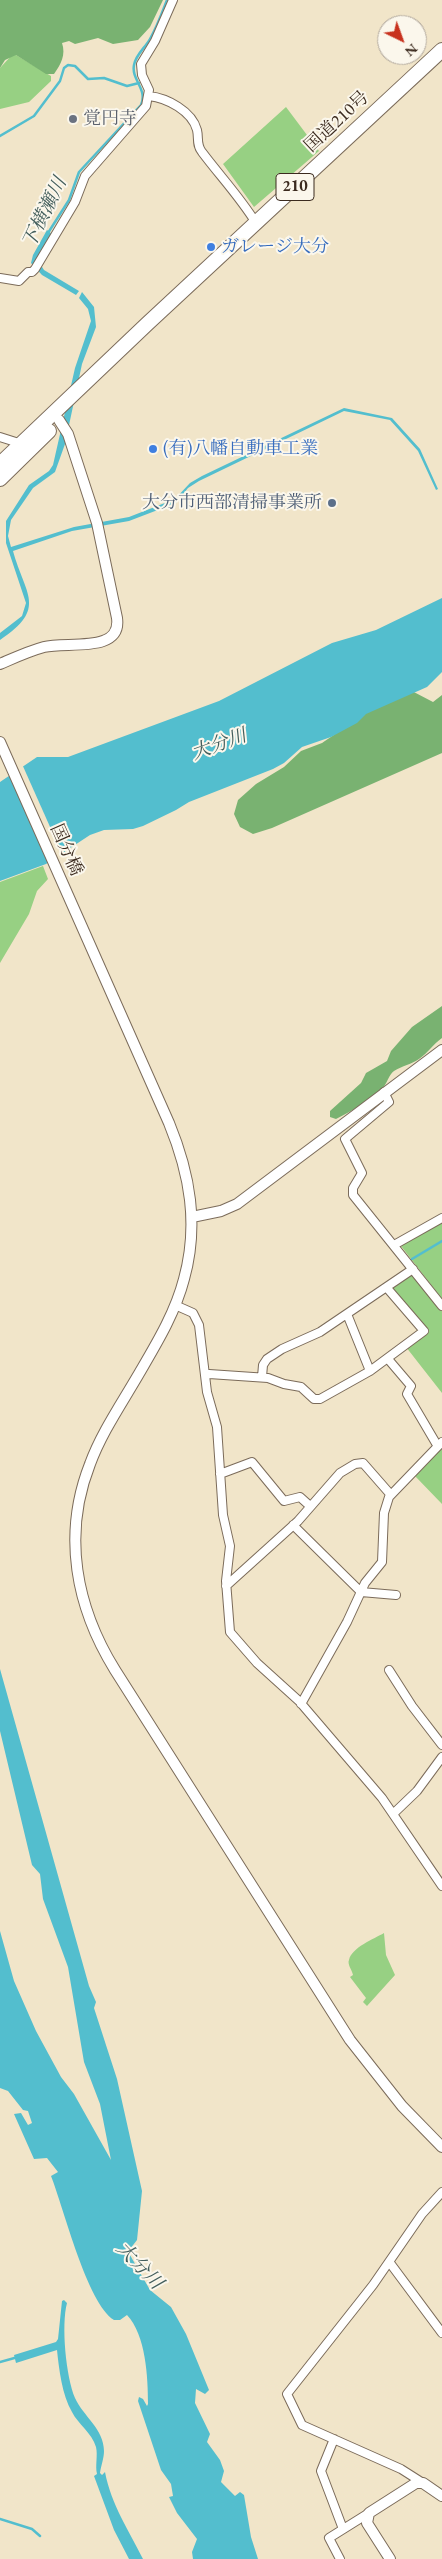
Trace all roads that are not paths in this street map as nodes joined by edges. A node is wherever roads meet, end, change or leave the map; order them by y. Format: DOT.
graph roads {
  1 [pos="174,0"];
  2 [pos="442,50"];
  3 [pos="149,96"];
  4 [pos="256,222"];
  5 [pos="0,278"];
  6 [pos="147,324"];
  7 [pos="59,420"];
  8 [pos="0,437"];
  9 [pos="22,444"];
  10 [pos="0,464"];
  11 [pos="0,479"];
  12 [pos="0,664"];
  13 [pos="0,735"];
  14 [pos="0,742"];
  15 [pos="9,759"];
  16 [pos="442,1050"];
  17 [pos="384,1092"];
  18 [pos="192,1217"];
  19 [pos="442,1218"];
  20 [pos="394,1245"];
  21 [pos="413,1270"];
  22 [pos="387,1288"];
  23 [pos="175,1305"];
  24 [pos="442,1306"];
  25 [pos="347,1314"];
  26 [pos="388,1358"];
  27 [pos="370,1372"];
  28 [pos="209,1374"];
  29 [pos="262,1377"];
  30 [pos="440,1443"];
  31 [pos="220,1474"];
  32 [pos="391,1494"];
  33 [pos="310,1506"];
  34 [pos="293,1525"];
  35 [pos="226,1586"];
  36 [pos="360,1592"];
  37 [pos="396,1595"];
  38 [pos="390,1670"];
  39 [pos="301,1704"];
  40 [pos="442,1746"];
  41 [pos="442,1757"];
  42 [pos="394,1813"];
  43 [pos="442,1886"];
  44 [pos="442,2148"];
  45 [pos="442,2192"];
  46 [pos="390,2263"];
  47 [pos="442,2333"];
  48 [pos="334,2440"];
  49 [pos="422,2484"];
  50 [pos="442,2496"];
  51 [pos="369,2514"];
  52 [pos="344,2529"];
  53 [pos="340,2559"];
  54 [pos="390,2559"];
  1 -- 3 [label="street"];
  2 -- 4 [label="highway, 国道210号 / 210"];
  3 -- 4 [label="street"];
  3 -- 5 [label="street"];
  4 -- 6 [label="highway, 国道210号 / 210"];
  6 -- 7 [label="highway, 国道210号 / 210"];
  6 -- 9 [label="highway, 国道210号 / 210"];
  7 -- 11 [label="highway, 国道210号 / 210"];
  7 -- 12 [label="street"];
  8 -- 9 [label="street"];
  9 -- 10 [label="highway, 国道210号 / 210"];
  13 -- 15 [label="street"];
  14 -- 15 [label="street"];
  15 -- 18 [label="street, 国分橋"];
  16 -- 17 [label="street"];
  17 -- 18 [label="street"];
  17 -- 20 [label="street"];
  18 -- 23 [label="street, 国分橋"];
  19 -- 20 [label="street"];
  20 -- 21 [label="street"];
  21 -- 22 [label="street"];
  21 -- 24 [label="street"];
  22 -- 25 [label="street"];
  22 -- 26 [label="street"];
  23 -- 31 [label="street"];
  23 -- 44 [label="street, 国分橋"];
  25 -- 27 [label="street"];
  25 -- 29 [label="street"];
  26 -- 27 [label="street"];
  26 -- 30 [label="street"];
  27 -- 29 [label="street"];
  28 -- 29 [label="street"];
  30 -- 32 [label="street"];
  31 -- 33 [label="street"];
  31 -- 35 [label="street"];
  32 -- 33 [label="street"];
  32 -- 36 [label="street"];
  33 -- 34 [label="street"];
  34 -- 35 [label="street"];
  34 -- 36 [label="street"];
  35 -- 39 [label="street"];
  36 -- 37 [label="street"];
  36 -- 39 [label="street"];
  38 -- 40 [label="street"];
  39 -- 42 [label="street"];
  41 -- 42 [label="street"];
  42 -- 43 [label="street"];
  45 -- 46 [label="street"];
  46 -- 47 [label="street"];
  46 -- 48 [label="street"];
  48 -- 49 [label="street"];
  48 -- 52 [label="street"];
  49 -- 50 [label="street"];
  49 -- 51 [label="street"];
  51 -- 52 [label="street"];
  51 -- 54 [label="street"];
  52 -- 53 [label="street"];
}
